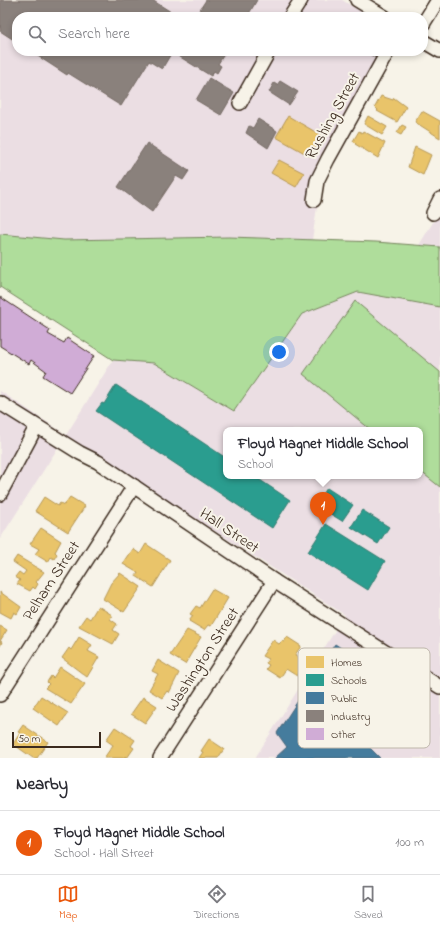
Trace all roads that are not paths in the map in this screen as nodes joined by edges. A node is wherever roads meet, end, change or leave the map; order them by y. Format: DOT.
graph roads {
  1 [pos="301,0"];
  2 [pos="357,0"];
  3 [pos="438,0"];
  4 [pos="293,12"];
  5 [pos="376,12"];
  6 [pos="428,16"];
  7 [pos="428,44"];
  8 [pos="440,51"];
  9 [pos="266,56"];
  10 [pos="385,56"];
  11 [pos="240,104"];
  12 [pos="440,199"];
  13 [pos="314,200"];
  14 [pos="432,213"];
  15 [pos="0,403"];
  16 [pos="36,427"];
  17 [pos="134,486"];
  18 [pos="0,494"];
  19 [pos="274,581"];
  20 [pos="380,648"];
  21 [pos="430,680"];
  22 [pos="440,686"];
  23 [pos="0,695"];
  24 [pos="160,758"];
  1 -- 4 [label="street"];
  2 -- 5 [label="street"];
  3 -- 6 [label="street"];
  7 -- 8 [label="street"];
  9 -- 11 [label="street"];
  10 -- 13 [label="street, Rushing Street"];
  12 -- 14 [label="street"];
  15 -- 16 [label="street, Hall Street"];
  16 -- 17 [label="street, Hall Street"];
  16 -- 18 [label="street"];
  17 -- 19 [label="street, Hall Street"];
  17 -- 23 [label="street, Pelham Street"];
  19 -- 20 [label="street, Hall Street"];
  19 -- 24 [label="street, Washington Street"];
  21 -- 22 [label="street, Hall Street"];
}
